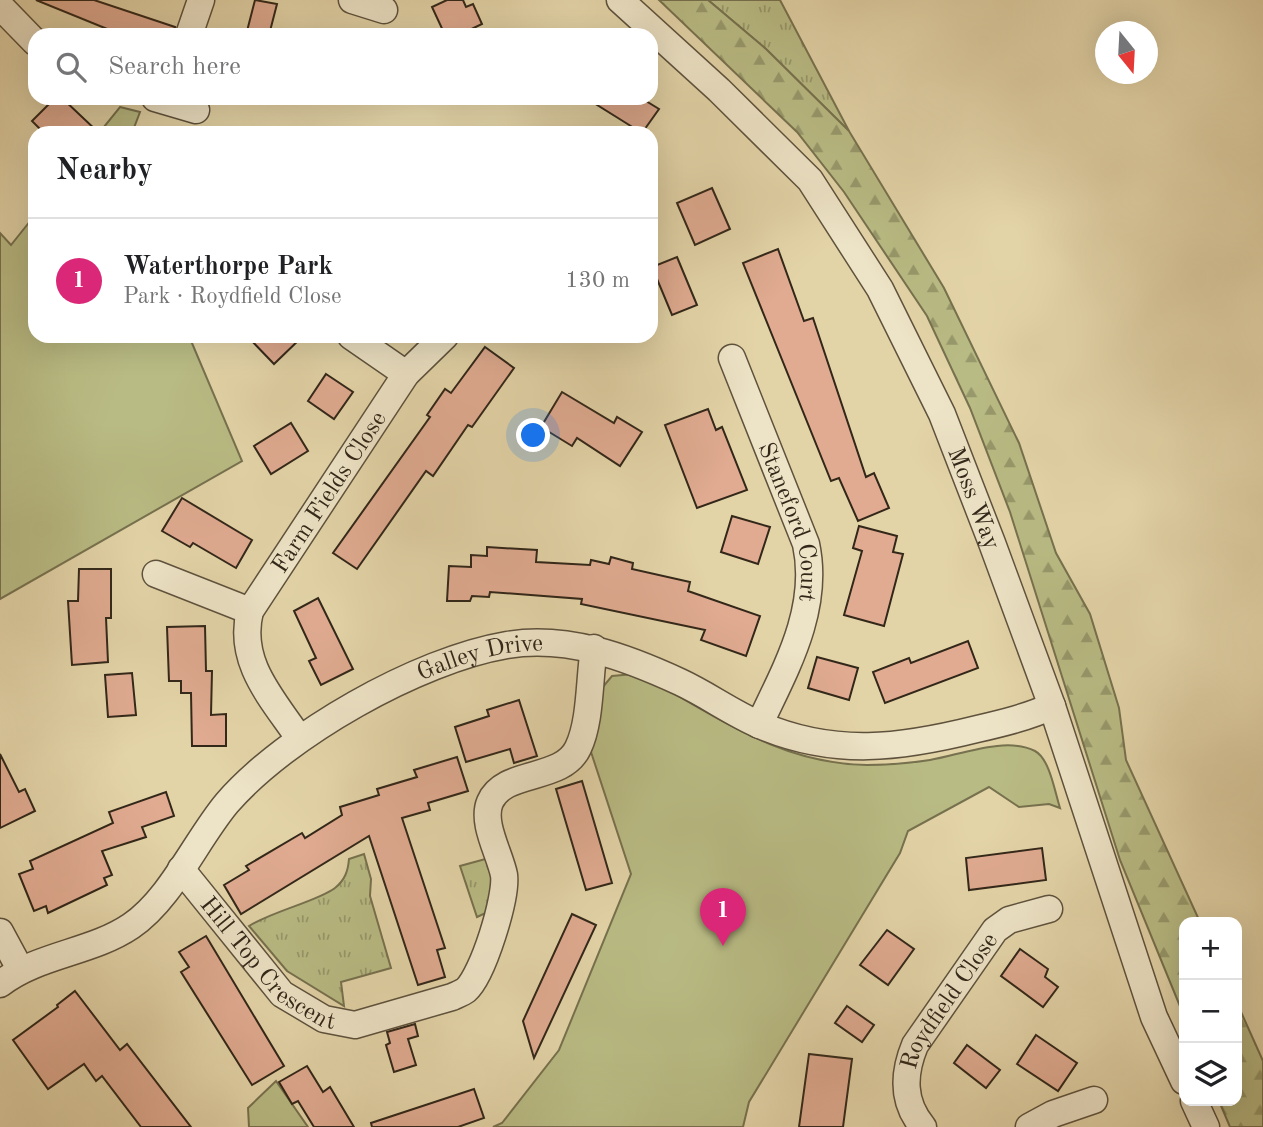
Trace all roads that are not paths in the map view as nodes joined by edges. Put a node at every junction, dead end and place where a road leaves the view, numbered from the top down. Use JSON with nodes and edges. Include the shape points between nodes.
{"nodes":[{"id":1,"x":201,"y":0,"type":"edge"},
{"id":2,"x":352,"y":0,"type":"edge"},
{"id":3,"x":620,"y":0,"type":"edge"},
{"id":4,"x":0,"y":6,"type":"edge"},
{"id":5,"x":384,"y":10,"type":"dead end"},
{"id":6,"x":191,"y":28,"type":"edge"},
{"id":7,"x":651,"y":28,"type":"edge"},
{"id":8,"x":28,"y":35,"type":"edge"},
{"id":9,"x":658,"y":35,"type":"edge"},
{"id":10,"x":181,"y":105,"type":"edge"},
{"id":11,"x":196,"y":110,"type":"dead end"},
{"id":12,"x":361,"y":343,"type":"edge"},
{"id":13,"x":438,"y":343,"type":"edge"},
{"id":14,"x":732,"y":358,"type":"dead end"},
{"id":15,"x":405,"y":374,"type":"junction"},
{"id":16,"x":156,"y":574,"type":"dead end"},
{"id":17,"x":250,"y":611,"type":"junction"},
{"id":18,"x":594,"y":648,"type":"junction"},
{"id":19,"x":1052,"y":706,"type":"junction"},
{"id":20,"x":759,"y":725,"type":"junction"},
{"id":21,"x":299,"y":738,"type":"junction"},
{"id":22,"x":181,"y":869,"type":"junction"},
{"id":23,"x":1049,"y":909,"type":"dead end"},
{"id":24,"x":0,"y":932,"type":"edge"},
{"id":25,"x":10,"y":976,"type":"edge"},
{"id":26,"x":1179,"y":1070,"type":"edge"},
{"id":27,"x":1094,"y":1100,"type":"dead end"},
{"id":28,"x":1196,"y":1106,"type":"edge"},
{"id":29,"x":923,"y":1127,"type":"edge"},
{"id":30,"x":1029,"y":1127,"type":"edge"},
{"id":31,"x":1206,"y":1127,"type":"edge"}],
"edges":[{"from":1,"to":6,"type":"street"},
{"from":2,"to":5,"type":"street"},
{"from":3,"to":7,"type":"street","name":"Moss Way"},
{"from":4,"to":8,"type":"street"},
{"from":9,"to":19,"type":"street","name":"Moss Way","via":[[810,180],[880,289],[942,414]]},
{"from":10,"to":11,"type":"street"},
{"from":12,"to":15,"type":"street"},
{"from":13,"to":15,"type":"street","name":"Farm Fields Close"},
{"from":14,"to":20,"type":"street","name":"Staneford Court","via":[[806,544],[810,565],[805,616]]},
{"from":15,"to":17,"type":"street","name":"Farm Fields Close"},
{"from":16,"to":17,"type":"street"},
{"from":17,"to":21,"type":"street","name":"Farm Fields Close","via":[[245,631],[248,653]]},
{"from":18,"to":20,"type":"street","name":"Galley Drive","via":[[680,682]]},
{"from":18,"to":21,"type":"street","name":"Galley Drive","via":[[550,643],[495,649],[417,675]]},
{"from":18,"to":22,"type":"street","name":"Hill Top Crescent","via":[[586,726],[577,750],[563,765],[503,788],[490,802],[488,815],[505,890],[487,947],[466,990],[355,1025],[324,1019],[282,994]]},
{"from":19,"to":20,"type":"street","name":"Galley Drive","via":[[1034,715],[928,741],[864,748],[812,743]]},
{"from":19,"to":26,"type":"street","name":"Moss Way","via":[[1154,1017]]},
{"from":21,"to":22,"type":"street","name":"Galley Drive","via":[[228,802]]},
{"from":22,"to":25,"type":"street","name":"Galley Drive","via":[[132,926]]},
{"from":23,"to":29,"type":"street","name":"Roydfield Close","via":[[1009,920],[995,930],[915,1045],[907,1062],[907,1100]]},
{"from":24,"to":25,"type":"street"},
{"from":27,"to":30,"type":"street"},
{"from":28,"to":31,"type":"street"}]}
